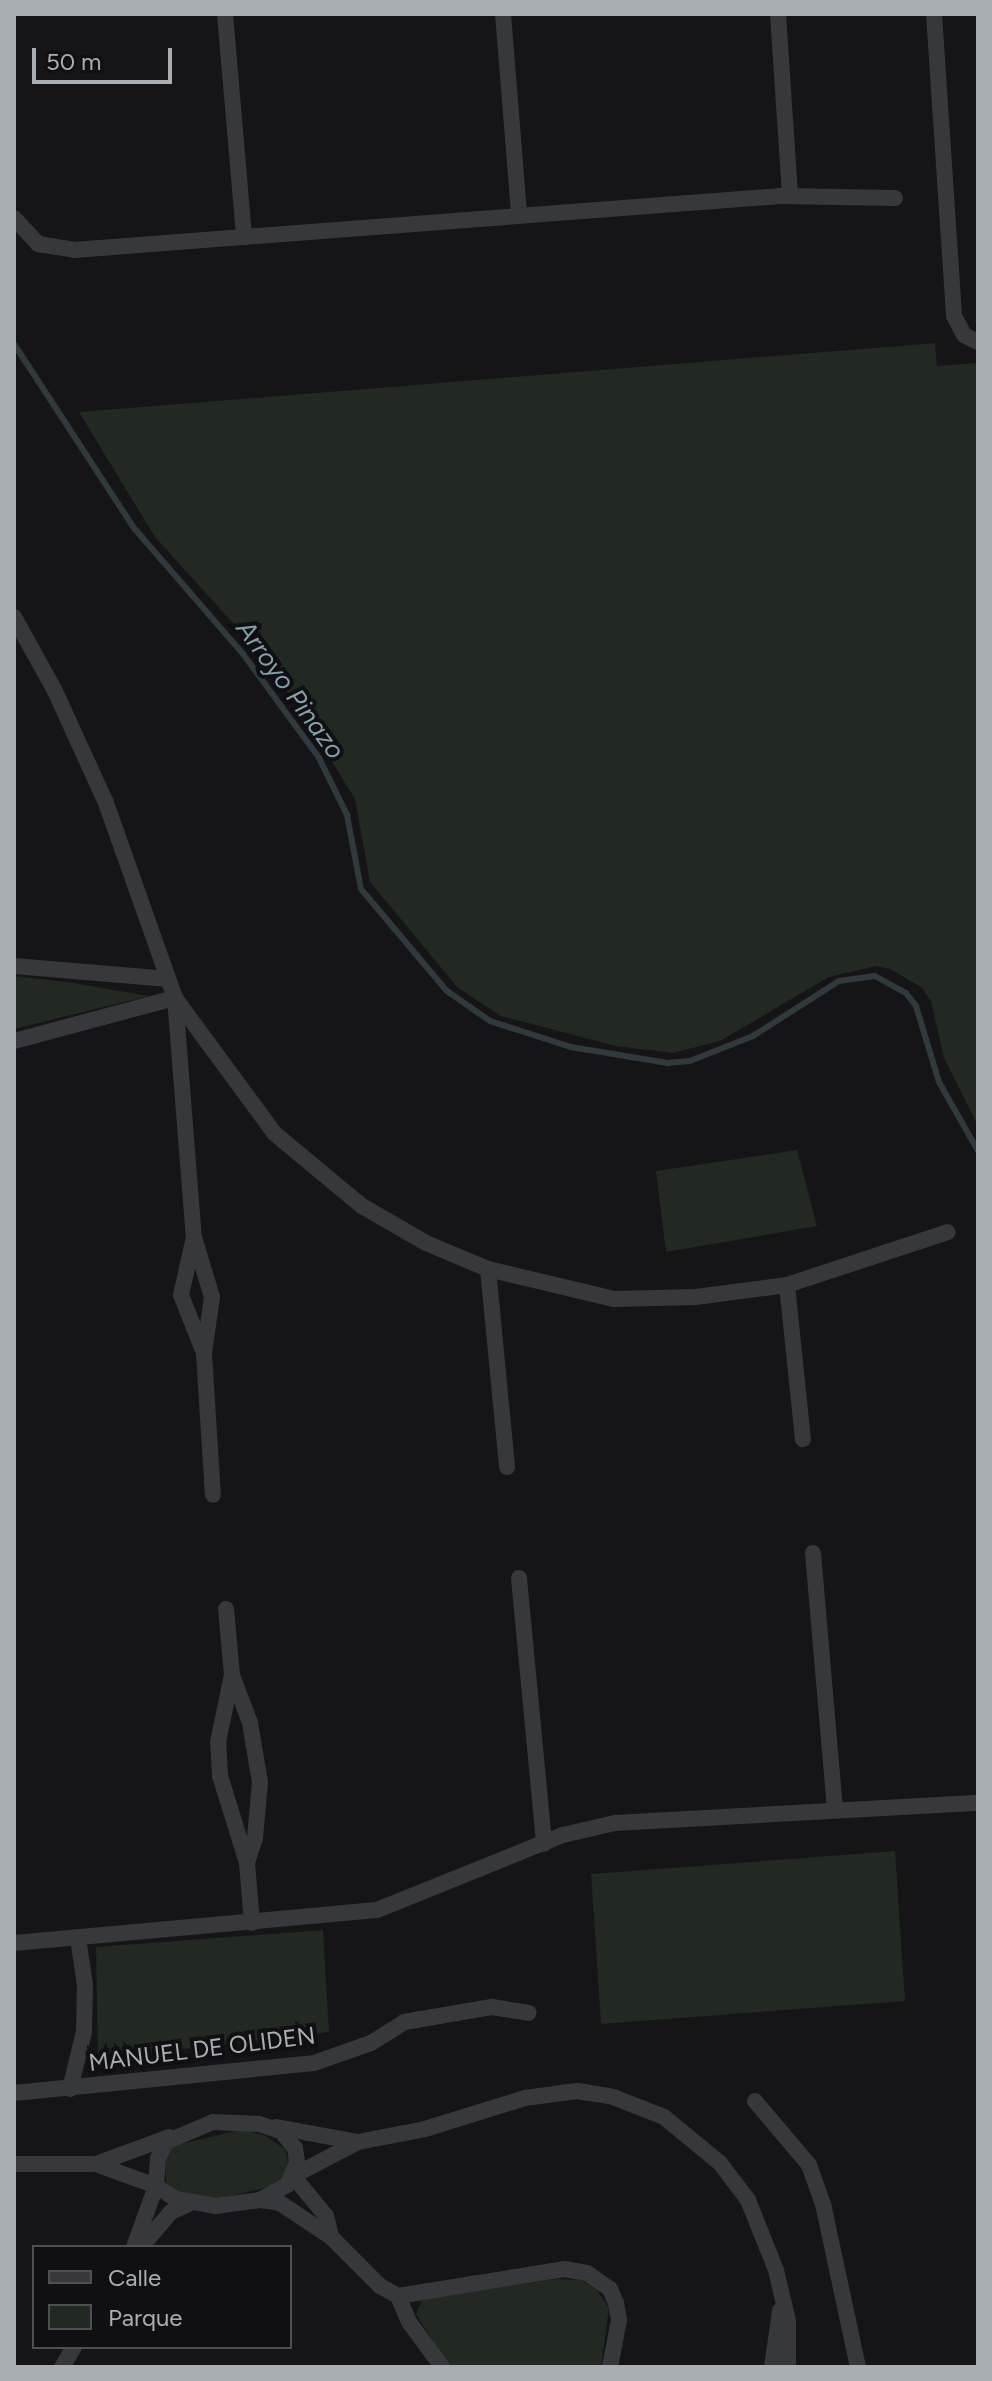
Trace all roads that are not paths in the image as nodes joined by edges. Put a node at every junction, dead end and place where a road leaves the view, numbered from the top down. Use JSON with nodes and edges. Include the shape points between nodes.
{"nodes":[{"id":1,"x":225,"y":14,"type":"edge"},
{"id":2,"x":503,"y":14,"type":"edge"},
{"id":3,"x":778,"y":14,"type":"edge"},
{"id":4,"x":934,"y":14,"type":"edge"},
{"id":5,"x":790,"y":196,"type":"junction"},
{"id":6,"x":895,"y":198,"type":"dead end"},
{"id":7,"x":519,"y":215,"type":"junction"},
{"id":8,"x":14,"y":218,"type":"edge"},
{"id":9,"x":244,"y":237,"type":"junction"},
{"id":10,"x":978,"y":342,"type":"edge"},
{"id":11,"x":14,"y":617,"type":"edge"},
{"id":12,"x":14,"y":966,"type":"edge"},
{"id":13,"x":168,"y":979,"type":"junction"},
{"id":14,"x":175,"y":998,"type":"junction"},
{"id":15,"x":14,"y":1041,"type":"edge"},
{"id":16,"x":948,"y":1232,"type":"dead end"},
{"id":17,"x":194,"y":1237,"type":"junction"},
{"id":18,"x":488,"y":1269,"type":"junction"},
{"id":19,"x":787,"y":1285,"type":"junction"},
{"id":20,"x":204,"y":1353,"type":"junction"},
{"id":21,"x":803,"y":1439,"type":"dead end"},
{"id":22,"x":507,"y":1467,"type":"dead end"},
{"id":23,"x":213,"y":1495,"type":"dead end"},
{"id":24,"x":813,"y":1553,"type":"dead end"},
{"id":25,"x":519,"y":1578,"type":"dead end"},
{"id":26,"x":226,"y":1609,"type":"dead end"},
{"id":27,"x":232,"y":1675,"type":"junction"},
{"id":28,"x":978,"y":1803,"type":"edge"},
{"id":29,"x":835,"y":1808,"type":"junction"},
{"id":30,"x":544,"y":1844,"type":"junction"},
{"id":31,"x":247,"y":1863,"type":"junction"},
{"id":32,"x":252,"y":1923,"type":"junction"},
{"id":33,"x":78,"y":1938,"type":"junction"},
{"id":34,"x":14,"y":1943,"type":"edge"},
{"id":35,"x":529,"y":2013,"type":"dead end"},
{"id":36,"x":70,"y":2089,"type":"junction"},
{"id":37,"x":14,"y":2093,"type":"edge"},
{"id":38,"x":755,"y":2101,"type":"dead end"},
{"id":39,"x":273,"y":2127,"type":"junction"},
{"id":40,"x":175,"y":2135,"type":"junction"},
{"id":41,"x":358,"y":2142,"type":"junction"},
{"id":42,"x":14,"y":2164,"type":"edge"},
{"id":43,"x":96,"y":2164,"type":"junction"},
{"id":44,"x":293,"y":2176,"type":"junction"},
{"id":45,"x":156,"y":2186,"type":"junction"},
{"id":46,"x":260,"y":2200,"type":"junction"},
{"id":47,"x":190,"y":2203,"type":"junction"},
{"id":48,"x":331,"y":2237,"type":"junction"},
{"id":49,"x":135,"y":2245,"type":"edge"},
{"id":50,"x":143,"y":2245,"type":"edge"},
{"id":51,"x":398,"y":2296,"type":"junction"},
{"id":52,"x":781,"y":2297,"type":"junction"},
{"id":53,"x":73,"y":2349,"type":"edge"},
{"id":54,"x":62,"y":2367,"type":"edge"},
{"id":55,"x":442,"y":2367,"type":"edge"},
{"id":56,"x":610,"y":2367,"type":"edge"},
{"id":57,"x":772,"y":2367,"type":"edge"},
{"id":58,"x":788,"y":2367,"type":"edge"},
{"id":59,"x":858,"y":2367,"type":"edge"}],
"edges":[{"from":1,"to":9,"type":"street"},
{"from":2,"to":7,"type":"street"},
{"from":3,"to":5,"type":"street"},
{"from":4,"to":10,"type":"street","via":[[954,316],[957,328]]},
{"from":5,"to":6,"type":"street"},
{"from":5,"to":7,"type":"street"},
{"from":7,"to":9,"type":"street"},
{"from":8,"to":9,"type":"street","via":[[28,238],[51,248]]},
{"from":11,"to":13,"type":"street","via":[[106,803]]},
{"from":12,"to":13,"type":"street"},
{"from":13,"to":14,"type":"street"},
{"from":14,"to":15,"type":"street"},
{"from":14,"to":17,"type":"street"},
{"from":14,"to":18,"type":"street","via":[[247,1100],[299,1158],[398,1228]]},
{"from":16,"to":19,"type":"street"},
{"from":17,"to":20,"type":"street","via":[[212,1297]]},
{"from":17,"to":20,"type":"street","via":[[181,1295]]},
{"from":18,"to":19,"type":"street","via":[[614,1299],[696,1297]]},
{"from":18,"to":22,"type":"street"},
{"from":19,"to":21,"type":"street"},
{"from":20,"to":23,"type":"street"},
{"from":24,"to":29,"type":"street"},
{"from":25,"to":30,"type":"street"},
{"from":26,"to":27,"type":"street"},
{"from":27,"to":31,"type":"street","via":[[250,1723],[260,1782]]},
{"from":27,"to":31,"type":"street","via":[[218,1742],[220,1776]]},
{"from":28,"to":29,"type":"street"},
{"from":29,"to":30,"type":"street","via":[[615,1823]]},
{"from":30,"to":32,"type":"street","via":[[377,1910]]},
{"from":31,"to":32,"type":"street"},
{"from":32,"to":33,"type":"street"},
{"from":33,"to":34,"type":"street"},
{"from":33,"to":36,"type":"street","via":[[84,2032]]},
{"from":35,"to":36,"type":"street","name":"MANUEL DE OLIDEN","via":[[492,2007],[404,2022],[371,2043],[314,2063]]},
{"from":36,"to":37,"type":"street","name":"MANUEL DE OLIDEN"},
{"from":38,"to":59,"type":"street","via":[[809,2165],[823,2204]]},
{"from":39,"to":40,"type":"street","via":[[213,2122]]},
{"from":39,"to":41,"type":"street"},
{"from":39,"to":44,"type":"street","via":[[295,2148]]},
{"from":40,"to":43,"type":"street"},
{"from":40,"to":45,"type":"street","via":[[160,2150]]},
{"from":41,"to":44,"type":"street"},
{"from":41,"to":52,"type":"street","via":[[553,2093],[594,2093],[638,2105],[683,2129],[734,2180],[758,2222]]},
{"from":42,"to":43,"type":"street"},
{"from":43,"to":45,"type":"street"},
{"from":44,"to":46,"type":"street"},
{"from":44,"to":48,"type":"street","via":[[326,2216]]},
{"from":45,"to":47,"type":"street"},
{"from":45,"to":49,"type":"street"},
{"from":46,"to":47,"type":"street","via":[[216,2206]]},
{"from":46,"to":48,"type":"street","via":[[280,2203]]},
{"from":47,"to":50,"type":"street","via":[[171,2212]]},
{"from":48,"to":51,"type":"street","via":[[380,2286]]},
{"from":51,"to":55,"type":"street","via":[[409,2322]]},
{"from":51,"to":56,"type":"street","via":[[564,2269],[587,2273],[610,2289],[616,2303],[619,2320]]},
{"from":52,"to":57,"type":"street"},
{"from":52,"to":58,"type":"street","via":[[788,2321]]},
{"from":53,"to":54,"type":"street"}]}
